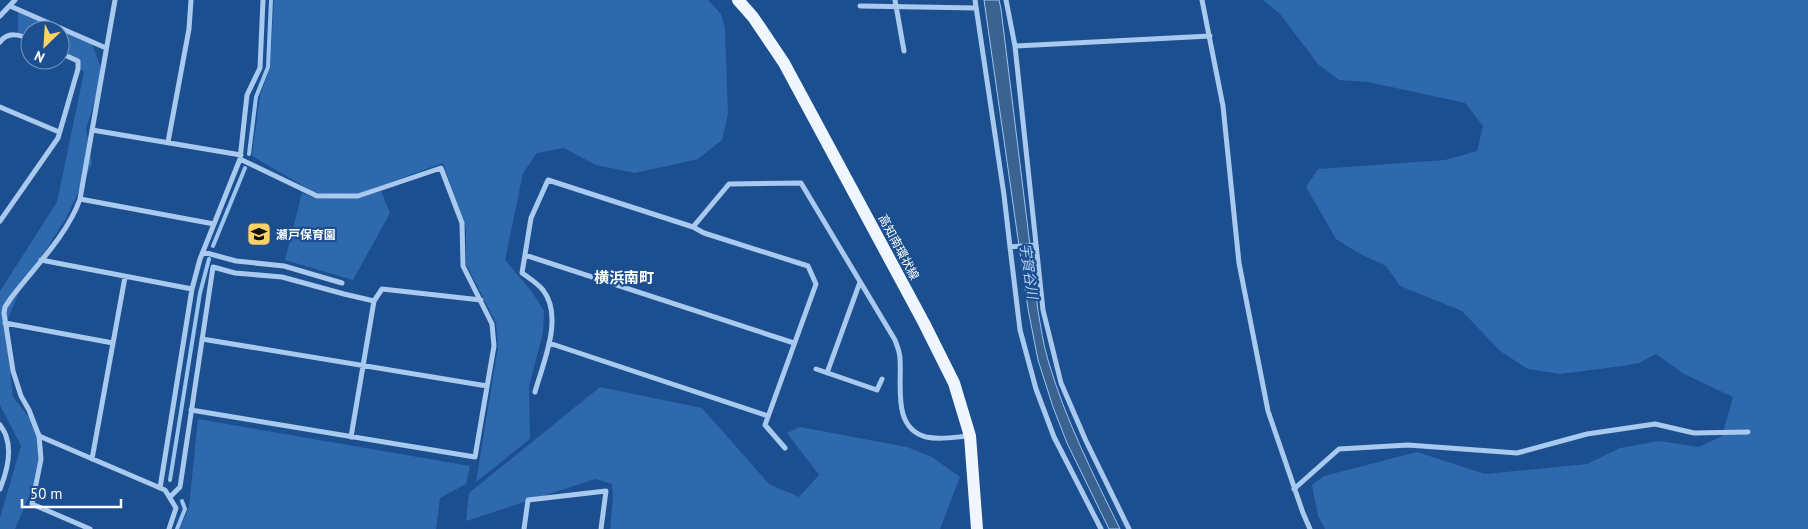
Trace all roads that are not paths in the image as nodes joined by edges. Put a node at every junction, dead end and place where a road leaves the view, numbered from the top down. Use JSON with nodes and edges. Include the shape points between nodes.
{"nodes":[{"id":1,"x":15,"y":0,"type":"edge"},
{"id":2,"x":115,"y":0,"type":"edge"},
{"id":3,"x":191,"y":0,"type":"edge"},
{"id":4,"x":264,"y":0,"type":"edge"},
{"id":5,"x":738,"y":0,"type":"edge"},
{"id":6,"x":895,"y":0,"type":"edge"},
{"id":7,"x":975,"y":0,"type":"edge"},
{"id":8,"x":1006,"y":0,"type":"edge"},
{"id":9,"x":1202,"y":0,"type":"edge"},
{"id":10,"x":10,"y":6,"type":"junction"},
{"id":11,"x":860,"y":6,"type":"dead end"},
{"id":12,"x":896,"y":7,"type":"junction"},
{"id":13,"x":976,"y":8,"type":"junction"},
{"id":14,"x":0,"y":16,"type":"edge"},
{"id":15,"x":20,"y":35,"type":"edge"},
{"id":16,"x":1210,"y":36,"type":"junction"},
{"id":17,"x":0,"y":42,"type":"edge"},
{"id":18,"x":1015,"y":46,"type":"junction"},
{"id":19,"x":106,"y":48,"type":"junction"},
{"id":20,"x":904,"y":51,"type":"dead end"},
{"id":21,"x":70,"y":57,"type":"edge"},
{"id":22,"x":0,"y":107,"type":"edge"},
{"id":23,"x":92,"y":130,"type":"junction"},
{"id":24,"x":59,"y":132,"type":"junction"},
{"id":25,"x":168,"y":142,"type":"junction"},
{"id":26,"x":240,"y":157,"type":"junction"},
{"id":27,"x":80,"y":199,"type":"junction"},
{"id":28,"x":0,"y":222,"type":"edge"},
{"id":29,"x":214,"y":224,"type":"junction"},
{"id":30,"x":693,"y":227,"type":"junction"},
{"id":31,"x":1034,"y":245,"type":"junction"},
{"id":32,"x":1012,"y":247,"type":"junction"},
{"id":33,"x":203,"y":252,"type":"junction"},
{"id":34,"x":525,"y":256,"type":"junction"},
{"id":35,"x":41,"y":260,"type":"junction"},
{"id":36,"x":125,"y":276,"type":"junction"},
{"id":37,"x":860,"y":282,"type":"junction"},
{"id":38,"x":342,"y":283,"type":"dead end"},
{"id":39,"x":192,"y":289,"type":"junction"},
{"id":40,"x":481,"y":300,"type":"junction"},
{"id":41,"x":374,"y":301,"type":"junction"},
{"id":42,"x":5,"y":323,"type":"junction"},
{"id":43,"x":202,"y":339,"type":"junction"},
{"id":44,"x":113,"y":343,"type":"junction"},
{"id":45,"x":549,"y":343,"type":"junction"},
{"id":46,"x":794,"y":343,"type":"junction"},
{"id":47,"x":363,"y":366,"type":"junction"},
{"id":48,"x":816,"y":369,"type":"dead end"},
{"id":49,"x":827,"y":372,"type":"junction"},
{"id":50,"x":882,"y":379,"type":"dead end"},
{"id":51,"x":487,"y":386,"type":"junction"},
{"id":52,"x":535,"y":392,"type":"dead end"},
{"id":53,"x":191,"y":410,"type":"junction"},
{"id":54,"x":768,"y":416,"type":"junction"},
{"id":55,"x":0,"y":425,"type":"edge"},
{"id":56,"x":1748,"y":432,"type":"dead end"},
{"id":57,"x":38,"y":436,"type":"junction"},
{"id":58,"x":970,"y":436,"type":"junction"},
{"id":59,"x":351,"y":437,"type":"junction"},
{"id":60,"x":785,"y":448,"type":"dead end"},
{"id":61,"x":92,"y":459,"type":"junction"},
{"id":62,"x":160,"y":488,"type":"junction"},
{"id":63,"x":0,"y":489,"type":"edge"},
{"id":64,"x":1294,"y":489,"type":"junction"},
{"id":65,"x":170,"y":497,"type":"junction"},
{"id":66,"x":90,"y":529,"type":"edge"},
{"id":67,"x":169,"y":529,"type":"edge"},
{"id":68,"x":524,"y":529,"type":"edge"},
{"id":69,"x":601,"y":529,"type":"edge"},
{"id":70,"x":977,"y":529,"type":"edge"},
{"id":71,"x":1101,"y":529,"type":"edge"},
{"id":72,"x":1129,"y":529,"type":"edge"},
{"id":73,"x":1310,"y":529,"type":"edge"}],
"edges":[{"from":1,"to":10,"type":"street"},
{"from":2,"to":19,"type":"street"},
{"from":3,"to":25,"type":"street","via":[[189,29]]},
{"from":4,"to":26,"type":"street","via":[[260,68],[247,95]]},
{"from":5,"to":58,"type":"main road","name":"高知南環状線","via":[[784,63],[924,323],[954,383]]},
{"from":6,"to":12,"type":"street"},
{"from":7,"to":13,"type":"street"},
{"from":8,"to":18,"type":"street"},
{"from":9,"to":16,"type":"street"},
{"from":10,"to":14,"type":"street"},
{"from":10,"to":19,"type":"street"},
{"from":11,"to":12,"type":"street"},
{"from":12,"to":13,"type":"street"},
{"from":12,"to":20,"type":"street"},
{"from":13,"to":32,"type":"street"},
{"from":15,"to":17,"type":"street","via":[[3,38]]},
{"from":16,"to":18,"type":"street"},
{"from":16,"to":64,"type":"street","via":[[1223,106],[1239,263],[1268,411]]},
{"from":18,"to":31,"type":"street"},
{"from":19,"to":23,"type":"street"},
{"from":21,"to":24,"type":"street","via":[[78,61],[78,69]]},
{"from":22,"to":24,"type":"street"},
{"from":23,"to":25,"type":"street"},
{"from":23,"to":27,"type":"street"},
{"from":24,"to":28,"type":"street"},
{"from":25,"to":26,"type":"street"},
{"from":26,"to":29,"type":"street"},
{"from":26,"to":40,"type":"street","via":[[317,196],[358,196],[441,168],[462,223],[463,266]]},
{"from":27,"to":29,"type":"street"},
{"from":27,"to":35,"type":"street","via":[[70,223]]},
{"from":29,"to":33,"type":"street"},
{"from":30,"to":34,"type":"street","via":[[548,180],[531,218]]},
{"from":30,"to":37,"type":"street","via":[[729,184],[801,183]]},
{"from":30,"to":46,"type":"street","via":[[808,266],[816,284]]},
{"from":31,"to":32,"type":"street"},
{"from":31,"to":72,"type":"street","via":[[1043,310],[1061,384]]},
{"from":32,"to":71,"type":"street","via":[[1020,330],[1036,390],[1054,436]]},
{"from":33,"to":38,"type":"street","via":[[236,261],[284,266]]},
{"from":33,"to":39,"type":"street"},
{"from":34,"to":45,"type":"street","via":[[522,273],[535,282],[550,301],[553,321]]},
{"from":34,"to":46,"type":"street"},
{"from":35,"to":36,"type":"street"},
{"from":35,"to":42,"type":"street","via":[[5,306]]},
{"from":36,"to":39,"type":"street"},
{"from":36,"to":44,"type":"street"},
{"from":37,"to":49,"type":"street"},
{"from":37,"to":58,"type":"street","via":[[895,340],[900,356],[900,408],[906,422],[926,437]]},
{"from":39,"to":62,"type":"street"},
{"from":40,"to":41,"type":"street","via":[[382,289]]},
{"from":40,"to":51,"type":"street","via":[[492,324],[494,346]]},
{"from":41,"to":43,"type":"street","via":[[282,277],[213,268]]},
{"from":41,"to":47,"type":"street"},
{"from":42,"to":44,"type":"street"},
{"from":42,"to":57,"type":"street","via":[[13,371]]},
{"from":43,"to":47,"type":"street"},
{"from":43,"to":53,"type":"street"},
{"from":44,"to":61,"type":"street"},
{"from":45,"to":52,"type":"street"},
{"from":45,"to":54,"type":"street"},
{"from":46,"to":54,"type":"street"},
{"from":47,"to":51,"type":"street"},
{"from":47,"to":59,"type":"street"},
{"from":48,"to":49,"type":"street"},
{"from":49,"to":50,"type":"street","via":[[878,390]]},
{"from":51,"to":59,"type":"street","via":[[475,457]]},
{"from":53,"to":59,"type":"street"},
{"from":53,"to":65,"type":"street","via":[[180,488]]},
{"from":54,"to":60,"type":"street","via":[[765,425]]},
{"from":55,"to":63,"type":"street","via":[[8,449]]},
{"from":56,"to":64,"type":"street","via":[[1694,433],[1655,424],[1587,434],[1517,453],[1408,445],[1338,449]]},
{"from":57,"to":61,"type":"street"},
{"from":57,"to":66,"type":"street","via":[[41,459],[32,504]]},
{"from":58,"to":70,"type":"main road","name":"高知南環状線"},
{"from":61,"to":62,"type":"street"},
{"from":62,"to":65,"type":"street"},
{"from":64,"to":73,"type":"street"},
{"from":65,"to":67,"type":"street","via":[[176,511]]},
{"from":68,"to":69,"type":"street","via":[[528,500],[606,491]]}]}
